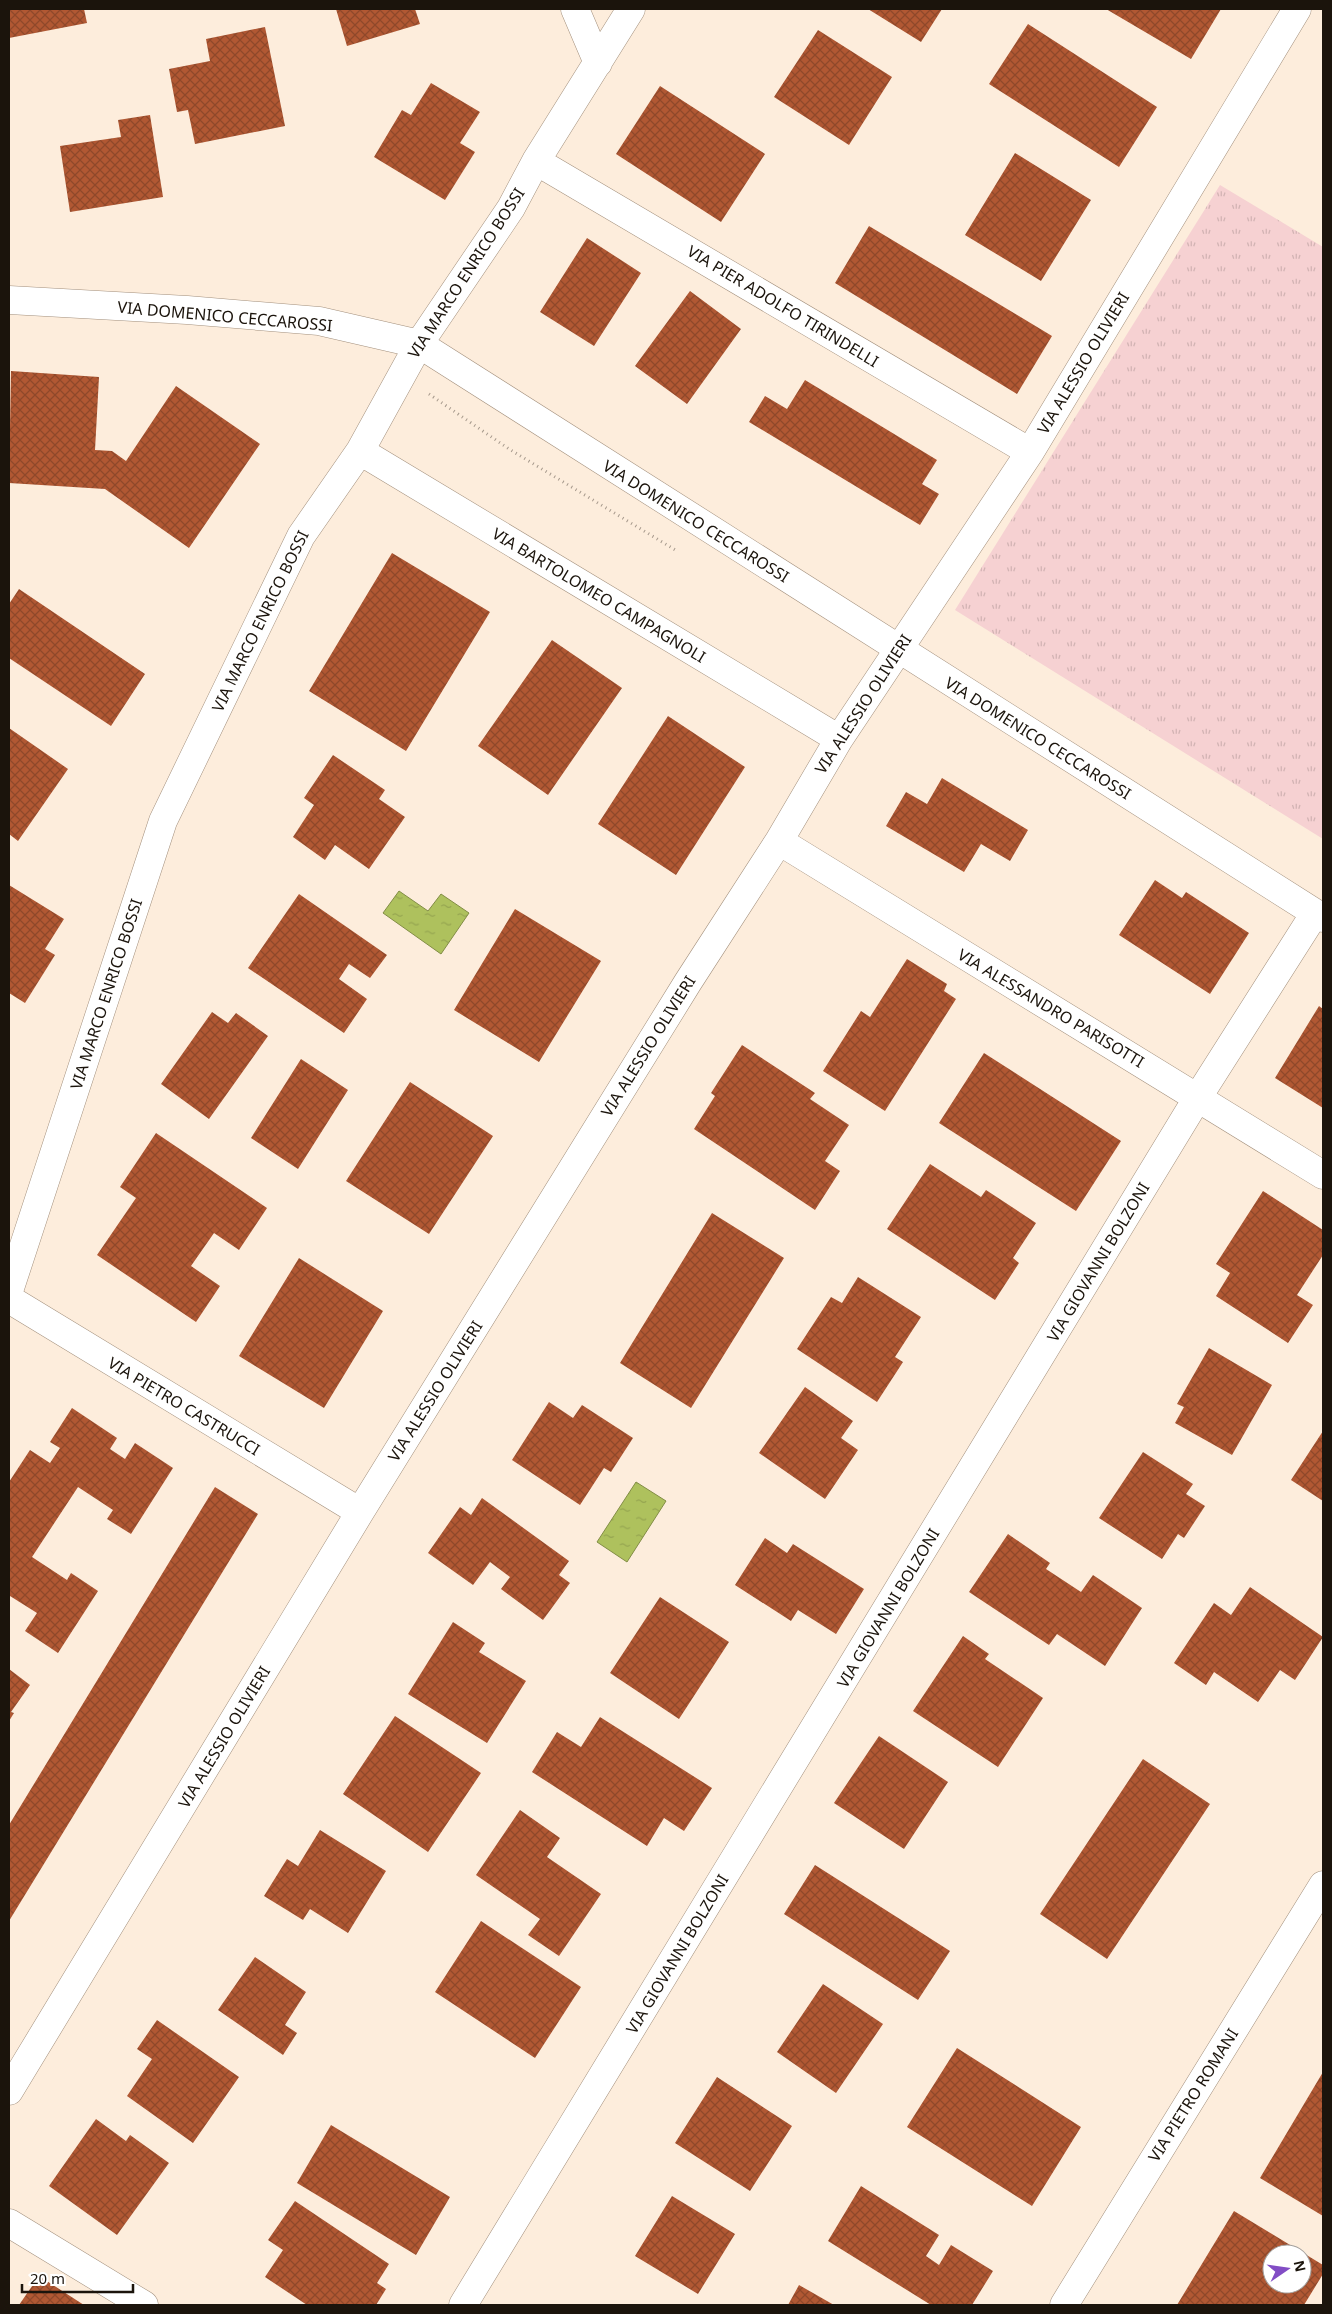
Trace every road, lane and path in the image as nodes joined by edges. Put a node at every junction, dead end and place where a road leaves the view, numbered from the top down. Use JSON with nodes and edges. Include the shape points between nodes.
{"nodes":[{"id":1,"x":575,"y":9,"type":"edge"},
{"id":2,"x":631,"y":9,"type":"edge"},
{"id":3,"x":1297,"y":9,"type":"edge"},
{"id":4,"x":598,"y":62,"type":"junction"},
{"id":5,"x":536,"y":161,"type":"junction"},
{"id":6,"x":9,"y":300,"type":"edge"},
{"id":7,"x":419,"y":344,"type":"junction"},
{"id":8,"x":402,"y":376,"type":"junction"},
{"id":9,"x":360,"y":451,"type":"junction"},
{"id":10,"x":1030,"y":452,"type":"junction"},
{"id":11,"x":678,"y":551,"type":"dead end"},
{"id":12,"x":898,"y":650,"type":"junction"},
{"id":13,"x":838,"y":739,"type":"junction"},
{"id":14,"x":779,"y":841,"type":"junction"},
{"id":15,"x":1319,"y":915,"type":"edge"},
{"id":16,"x":1198,"y":1097,"type":"junction"},
{"id":17,"x":1323,"y":1175,"type":"edge"},
{"id":18,"x":9,"y":1291,"type":"edge"},
{"id":19,"x":9,"y":1299,"type":"edge"},
{"id":20,"x":360,"y":1512,"type":"junction"},
{"id":21,"x":1323,"y":1885,"type":"edge"},
{"id":22,"x":9,"y":2091,"type":"edge"},
{"id":23,"x":9,"y":2223,"type":"edge"},
{"id":24,"x":144,"y":2305,"type":"edge"},
{"id":25,"x":463,"y":2305,"type":"edge"},
{"id":26,"x":1064,"y":2305,"type":"edge"}],
"edges":[{"from":1,"to":4,"type":"street"},
{"from":2,"to":4,"type":"street","name":"VIA MARCO ENRICO BOSSI"},
{"from":3,"to":10,"type":"street","name":"VIA ALESSIO OLIVIERI"},
{"from":4,"to":5,"type":"street","name":"VIA MARCO ENRICO BOSSI"},
{"from":5,"to":7,"type":"street","name":"VIA MARCO ENRICO BOSSI","via":[[511,208]]},
{"from":5,"to":10,"type":"street","name":"VIA PIER ADOLFO TIRINDELLI"},
{"from":6,"to":7,"type":"street","name":"VIA DOMENICO CECCAROSSI","via":[[319,321]]},
{"from":7,"to":8,"type":"street","name":"VIA MARCO ENRICO BOSSI"},
{"from":7,"to":12,"type":"street","name":"VIA DOMENICO CECCAROSSI"},
{"from":8,"to":9,"type":"street","name":"VIA MARCO ENRICO BOSSI"},
{"from":8,"to":11,"type":"path","via":[[509,449]]},
{"from":9,"to":13,"type":"street","name":"VIA BARTOLOMEO CAMPAGNOLI"},
{"from":9,"to":18,"type":"street","name":"VIA MARCO ENRICO BOSSI","via":[[301,536],[163,821]]},
{"from":10,"to":12,"type":"street","name":"VIA ALESSIO OLIVIERI"},
{"from":12,"to":13,"type":"street","name":"VIA ALESSIO OLIVIERI"},
{"from":12,"to":15,"type":"street","name":"VIA DOMENICO CECCAROSSI"},
{"from":13,"to":14,"type":"street","name":"VIA ALESSIO OLIVIERI"},
{"from":14,"to":16,"type":"street","name":"VIA ALESSANDRO PARISOTTI"},
{"from":14,"to":20,"type":"street","name":"VIA ALESSIO OLIVIERI","via":[[688,982]]},
{"from":15,"to":16,"type":"street","name":"VIA GIOVANNI BOLZONI"},
{"from":16,"to":17,"type":"street","name":"VIA ALESSANDRO PARISOTTI"},
{"from":16,"to":25,"type":"street","name":"VIA GIOVANNI BOLZONI"},
{"from":19,"to":20,"type":"street","name":"VIA PIETRO CASTRUCCI"},
{"from":20,"to":22,"type":"street","name":"VIA ALESSIO OLIVIERI"},
{"from":21,"to":26,"type":"street","name":"VIA PIETRO ROMANI"},
{"from":23,"to":24,"type":"street"}]}
